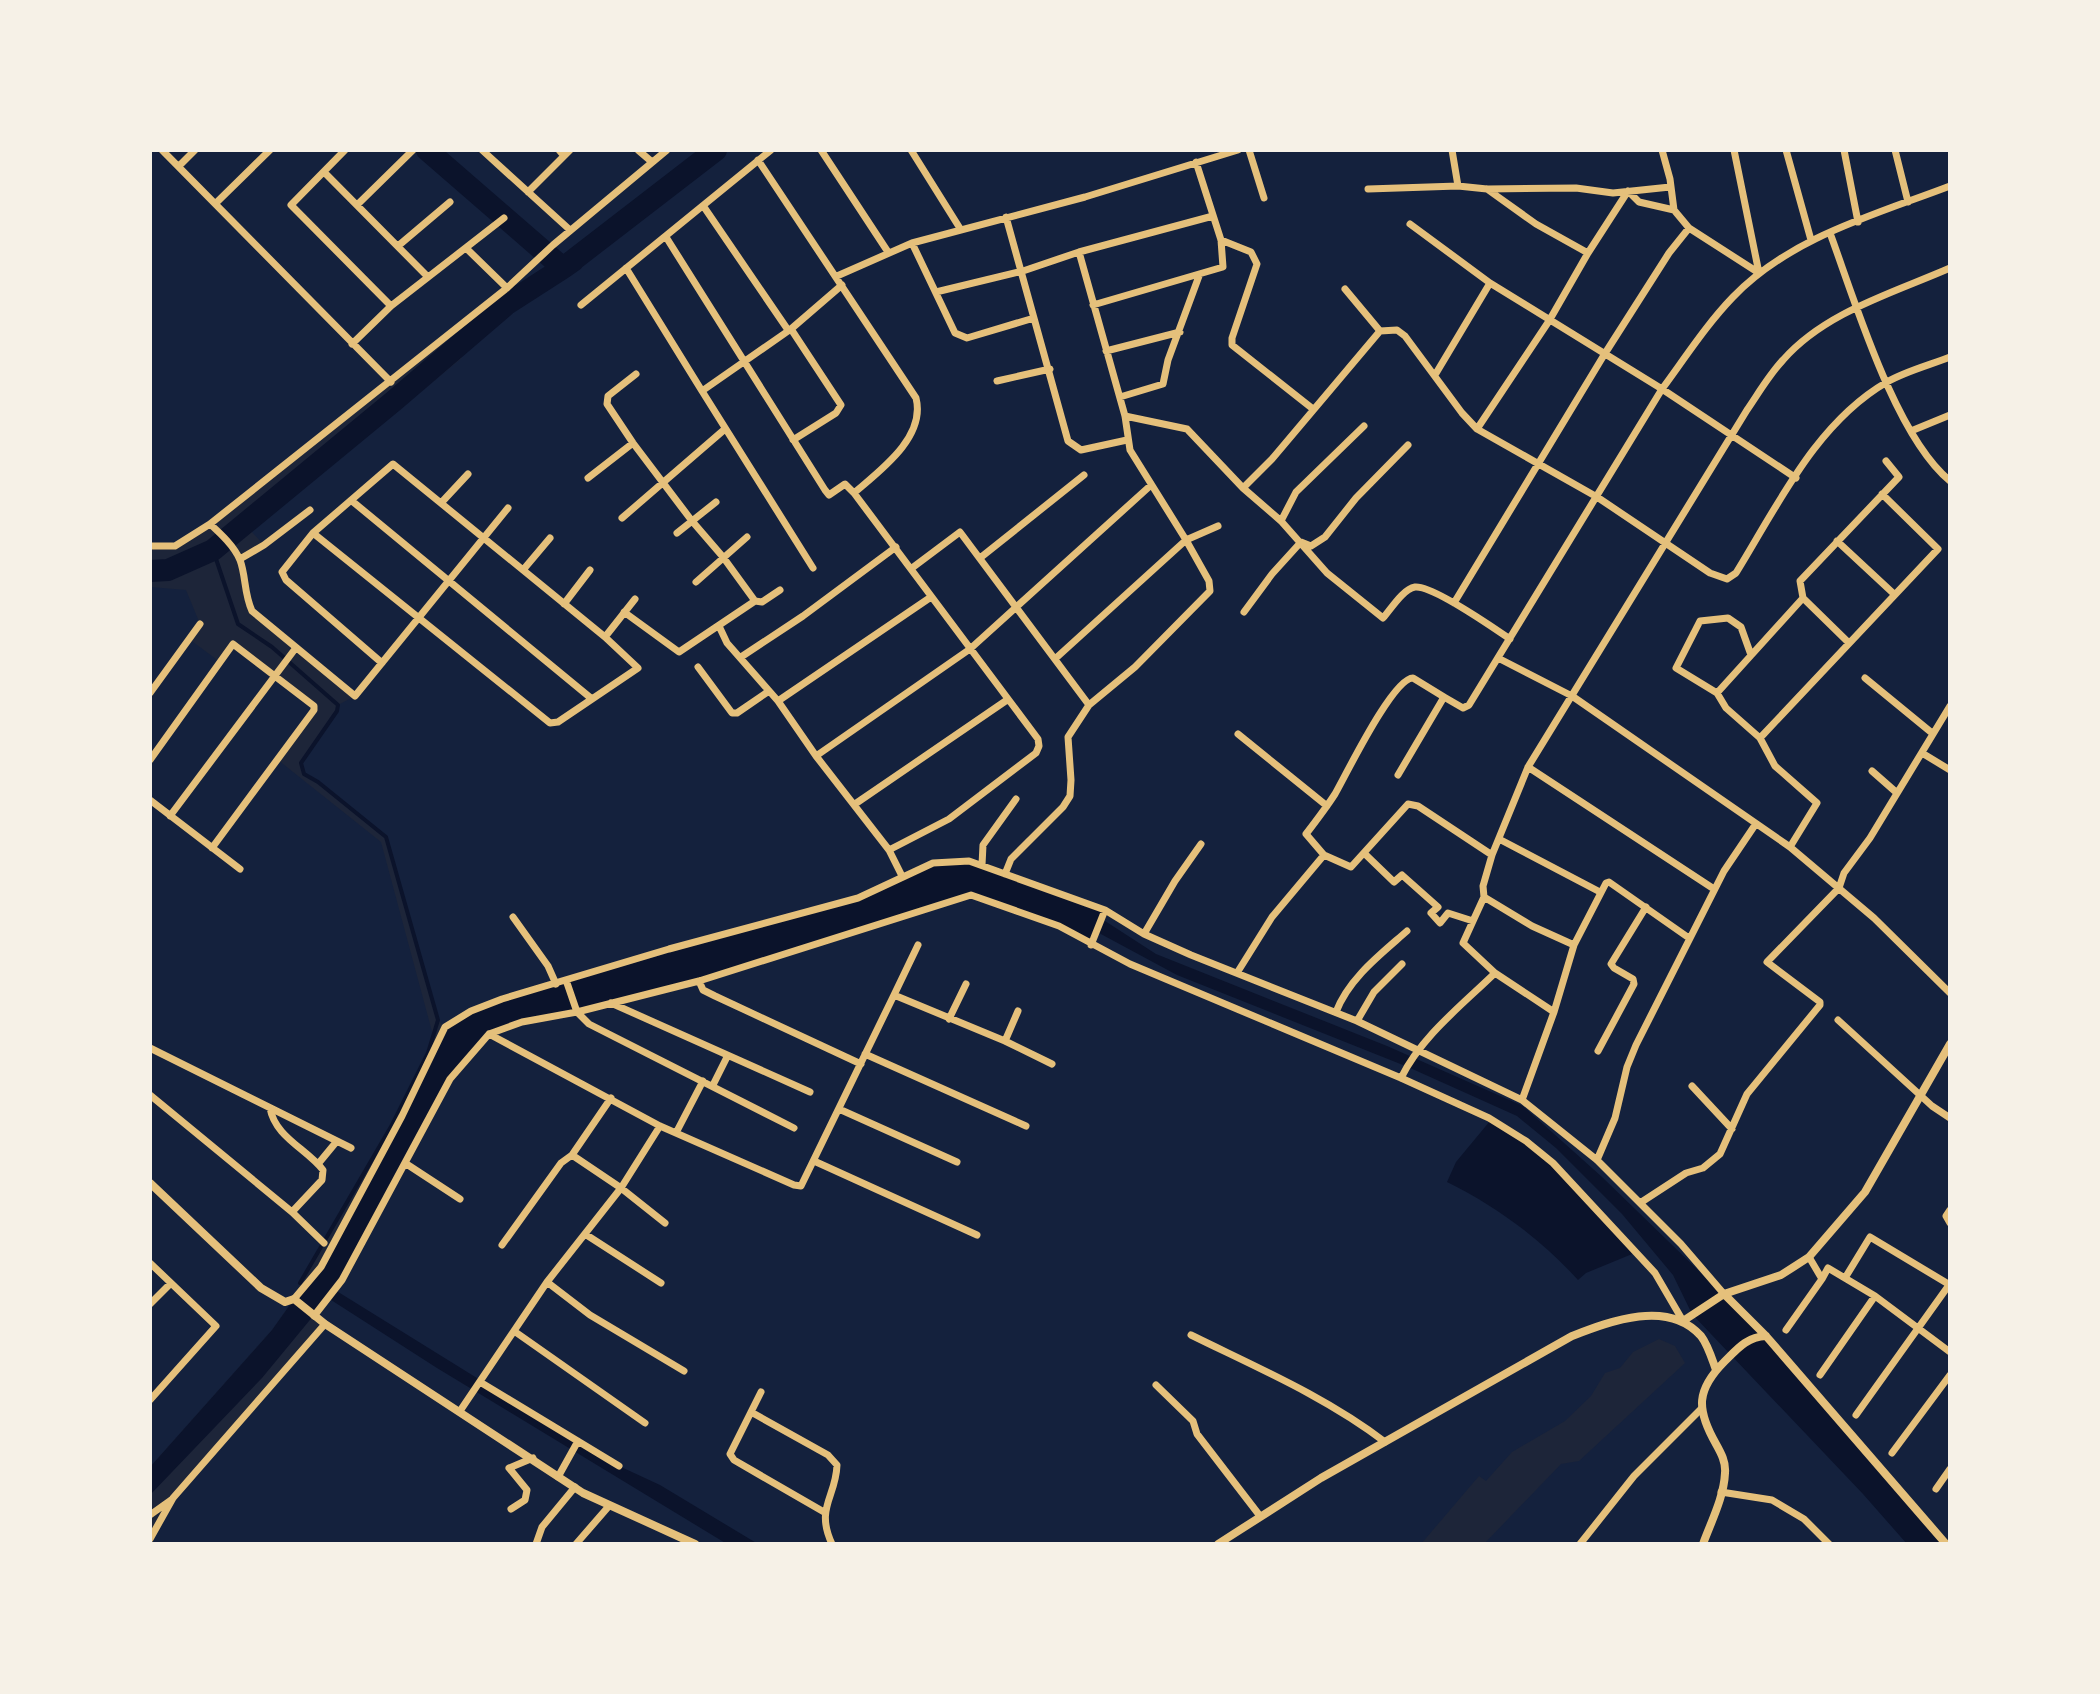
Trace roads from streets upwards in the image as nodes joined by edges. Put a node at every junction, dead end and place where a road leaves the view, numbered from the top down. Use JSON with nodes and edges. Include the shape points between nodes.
{"nodes":[{"id":1,"x":162,"y":150,"type":"edge"},
{"id":2,"x":195,"y":150,"type":"edge"},
{"id":3,"x":270,"y":150,"type":"edge"},
{"id":4,"x":345,"y":150,"type":"edge"},
{"id":5,"x":413,"y":150,"type":"edge"},
{"id":6,"x":482,"y":150,"type":"edge"},
{"id":7,"x":638,"y":150,"type":"edge"},
{"id":8,"x":667,"y":150,"type":"edge"},
{"id":9,"x":771,"y":150,"type":"edge"},
{"id":10,"x":821,"y":150,"type":"edge"},
{"id":11,"x":911,"y":150,"type":"edge"},
{"id":12,"x":1238,"y":150,"type":"edge"},
{"id":13,"x":1249,"y":150,"type":"edge"},
{"id":14,"x":1452,"y":150,"type":"edge"},
{"id":15,"x":1662,"y":150,"type":"edge"},
{"id":16,"x":1734,"y":150,"type":"edge"},
{"id":17,"x":1786,"y":150,"type":"edge"},
{"id":18,"x":1844,"y":150,"type":"edge"},
{"id":19,"x":1895,"y":150,"type":"edge"},
{"id":20,"x":565,"y":152,"type":"edge"},
{"id":21,"x":758,"y":160,"type":"junction"},
{"id":22,"x":652,"y":162,"type":"junction"},
{"id":23,"x":1196,"y":162,"type":"junction"},
{"id":24,"x":179,"y":166,"type":"junction"},
{"id":25,"x":324,"y":172,"type":"junction"},
{"id":26,"x":1458,"y":186,"type":"junction"},
{"id":27,"x":1950,"y":186,"type":"edge"},
{"id":28,"x":1670,"y":187,"type":"junction"},
{"id":29,"x":1368,"y":189,"type":"dead end"},
{"id":30,"x":1487,"y":189,"type":"junction"},
{"id":31,"x":1628,"y":191,"type":"junction"},
{"id":32,"x":528,"y":192,"type":"junction"},
{"id":33,"x":1264,"y":198,"type":"dead end"},
{"id":34,"x":450,"y":202,"type":"dead end"},
{"id":35,"x":1908,"y":202,"type":"junction"},
{"id":36,"x":216,"y":203,"type":"junction"},
{"id":37,"x":357,"y":205,"type":"junction"},
{"id":38,"x":704,"y":207,"type":"junction"},
{"id":39,"x":1674,"y":210,"type":"junction"},
{"id":40,"x":1213,"y":216,"type":"junction"},
{"id":41,"x":1006,"y":217,"type":"junction"},
{"id":42,"x":504,"y":218,"type":"dead end"},
{"id":43,"x":1858,"y":222,"type":"junction"},
{"id":44,"x":1410,"y":224,"type":"dead end"},
{"id":45,"x":1689,"y":228,"type":"junction"},
{"id":46,"x":570,"y":230,"type":"junction"},
{"id":47,"x":961,"y":230,"type":"junction"},
{"id":48,"x":1830,"y":233,"type":"junction"},
{"id":49,"x":666,"y":237,"type":"junction"},
{"id":50,"x":1221,"y":240,"type":"junction"},
{"id":51,"x":1811,"y":240,"type":"junction"},
{"id":52,"x":912,"y":243,"type":"junction"},
{"id":53,"x":398,"y":246,"type":"junction"},
{"id":54,"x":467,"y":249,"type":"junction"},
{"id":55,"x":888,"y":252,"type":"junction"},
{"id":56,"x":1079,"y":252,"type":"junction"},
{"id":57,"x":1588,"y":253,"type":"junction"},
{"id":58,"x":626,"y":268,"type":"junction"},
{"id":59,"x":1950,"y":268,"type":"edge"},
{"id":60,"x":1023,"y":271,"type":"junction"},
{"id":61,"x":1759,"y":273,"type":"junction"},
{"id":62,"x":837,"y":276,"type":"junction"},
{"id":63,"x":1199,"y":276,"type":"junction"},
{"id":64,"x":428,"y":277,"type":"junction"},
{"id":65,"x":1490,"y":283,"type":"junction"},
{"id":66,"x":842,"y":285,"type":"junction"},
{"id":67,"x":507,"y":288,"type":"junction"},
{"id":68,"x":1345,"y":289,"type":"dead end"},
{"id":69,"x":936,"y":292,"type":"junction"},
{"id":70,"x":581,"y":305,"type":"dead end"},
{"id":71,"x":1093,"y":305,"type":"junction"},
{"id":72,"x":391,"y":306,"type":"junction"},
{"id":73,"x":1858,"y":308,"type":"junction"},
{"id":74,"x":1034,"y":318,"type":"junction"},
{"id":75,"x":1549,"y":321,"type":"junction"},
{"id":76,"x":789,"y":329,"type":"junction"},
{"id":77,"x":1380,"y":331,"type":"junction"},
{"id":78,"x":1180,"y":332,"type":"junction"},
{"id":79,"x":352,"y":344,"type":"junction"},
{"id":80,"x":1106,"y":351,"type":"junction"},
{"id":81,"x":1604,"y":355,"type":"junction"},
{"id":82,"x":1950,"y":357,"type":"edge"},
{"id":83,"x":744,"y":361,"type":"junction"},
{"id":84,"x":1050,"y":369,"type":"junction"},
{"id":85,"x":636,"y":374,"type":"dead end"},
{"id":86,"x":1435,"y":375,"type":"junction"},
{"id":87,"x":997,"y":381,"type":"dead end"},
{"id":88,"x":391,"y":382,"type":"junction"},
{"id":89,"x":1887,"y":382,"type":"junction"},
{"id":90,"x":1662,"y":389,"type":"junction"},
{"id":91,"x":702,"y":391,"type":"junction"},
{"id":92,"x":1120,"y":397,"type":"junction"},
{"id":93,"x":1313,"y":409,"type":"junction"},
{"id":94,"x":1950,"y":415,"type":"edge"},
{"id":95,"x":1125,"y":416,"type":"junction"},
{"id":96,"x":1364,"y":426,"type":"dead end"},
{"id":97,"x":725,"y":429,"type":"junction"},
{"id":98,"x":1477,"y":429,"type":"junction"},
{"id":99,"x":1911,"y":431,"type":"junction"},
{"id":100,"x":1731,"y":436,"type":"junction"},
{"id":101,"x":793,"y":440,"type":"junction"},
{"id":102,"x":1127,"y":440,"type":"junction"},
{"id":103,"x":633,"y":443,"type":"junction"},
{"id":104,"x":1408,"y":445,"type":"dead end"},
{"id":105,"x":1886,"y":461,"type":"dead end"},
{"id":106,"x":1538,"y":465,"type":"junction"},
{"id":107,"x":468,"y":474,"type":"dead end"},
{"id":108,"x":1084,"y":475,"type":"dead end"},
{"id":109,"x":588,"y":478,"type":"dead end"},
{"id":110,"x":1796,"y":478,"type":"junction"},
{"id":111,"x":662,"y":481,"type":"junction"},
{"id":112,"x":1950,"y":481,"type":"edge"},
{"id":113,"x":1150,"y":486,"type":"junction"},
{"id":114,"x":1243,"y":488,"type":"junction"},
{"id":115,"x":854,"y":493,"type":"junction"},
{"id":116,"x":1882,"y":494,"type":"junction"},
{"id":117,"x":1597,"y":497,"type":"junction"},
{"id":118,"x":352,"y":501,"type":"junction"},
{"id":119,"x":716,"y":502,"type":"dead end"},
{"id":120,"x":441,"y":503,"type":"junction"},
{"id":121,"x":508,"y":508,"type":"dead end"},
{"id":122,"x":310,"y":510,"type":"dead end"},
{"id":123,"x":622,"y":518,"type":"dead end"},
{"id":124,"x":692,"y":521,"type":"junction"},
{"id":125,"x":1281,"y":521,"type":"junction"},
{"id":126,"x":210,"y":524,"type":"junction"},
{"id":127,"x":1218,"y":526,"type":"dead end"},
{"id":128,"x":313,"y":533,"type":"junction"},
{"id":129,"x":677,"y":533,"type":"dead end"},
{"id":130,"x":747,"y":537,"type":"dead end"},
{"id":131,"x":484,"y":538,"type":"junction"},
{"id":132,"x":550,"y":538,"type":"dead end"},
{"id":133,"x":1186,"y":540,"type":"junction"},
{"id":134,"x":1837,"y":541,"type":"junction"},
{"id":135,"x":1301,"y":542,"type":"junction"},
{"id":136,"x":1665,"y":543,"type":"junction"},
{"id":137,"x":150,"y":546,"type":"edge"},
{"id":138,"x":896,"y":547,"type":"junction"},
{"id":139,"x":723,"y":557,"type":"junction"},
{"id":140,"x":980,"y":558,"type":"junction"},
{"id":141,"x":240,"y":559,"type":"junction"},
{"id":142,"x":813,"y":568,"type":"dead end"},
{"id":143,"x":912,"y":568,"type":"junction"},
{"id":144,"x":523,"y":570,"type":"junction"},
{"id":145,"x":590,"y":570,"type":"dead end"},
{"id":146,"x":449,"y":581,"type":"junction"},
{"id":147,"x":696,"y":582,"type":"dead end"},
{"id":148,"x":780,"y":590,"type":"dead end"},
{"id":149,"x":1894,"y":594,"type":"junction"},
{"id":150,"x":931,"y":597,"type":"junction"},
{"id":151,"x":1803,"y":598,"type":"junction"},
{"id":152,"x":635,"y":599,"type":"dead end"},
{"id":153,"x":755,"y":601,"type":"junction"},
{"id":154,"x":1454,"y":603,"type":"junction"},
{"id":155,"x":564,"y":604,"type":"junction"},
{"id":156,"x":1016,"y":609,"type":"junction"},
{"id":157,"x":624,"y":612,"type":"junction"},
{"id":158,"x":1244,"y":612,"type":"dead end"},
{"id":159,"x":418,"y":619,"type":"junction"},
{"id":160,"x":200,"y":624,"type":"dead end"},
{"id":161,"x":719,"y":626,"type":"junction"},
{"id":162,"x":605,"y":637,"type":"junction"},
{"id":163,"x":1510,"y":639,"type":"junction"},
{"id":164,"x":1849,"y":643,"type":"junction"},
{"id":165,"x":295,"y":649,"type":"junction"},
{"id":166,"x":970,"y":649,"type":"junction"},
{"id":167,"x":1751,"y":655,"type":"junction"},
{"id":168,"x":741,"y":657,"type":"junction"},
{"id":169,"x":1056,"y":658,"type":"junction"},
{"id":170,"x":1498,"y":658,"type":"junction"},
{"id":171,"x":382,"y":663,"type":"junction"},
{"id":172,"x":698,"y":667,"type":"dead end"},
{"id":173,"x":276,"y":673,"type":"junction"},
{"id":174,"x":1865,"y":678,"type":"dead end"},
{"id":175,"x":151,"y":690,"type":"edge"},
{"id":176,"x":769,"y":691,"type":"junction"},
{"id":177,"x":1717,"y":693,"type":"junction"},
{"id":178,"x":1572,"y":696,"type":"junction"},
{"id":179,"x":1444,"y":697,"type":"junction"},
{"id":180,"x":592,"y":699,"type":"junction"},
{"id":181,"x":1007,"y":700,"type":"junction"},
{"id":182,"x":778,"y":701,"type":"junction"},
{"id":183,"x":1089,"y":705,"type":"junction"},
{"id":184,"x":1950,"y":706,"type":"edge"},
{"id":185,"x":1932,"y":733,"type":"junction"},
{"id":186,"x":1238,"y":734,"type":"dead end"},
{"id":187,"x":1760,"y":738,"type":"junction"},
{"id":188,"x":1922,"y":753,"type":"junction"},
{"id":189,"x":816,"y":756,"type":"junction"},
{"id":190,"x":150,"y":760,"type":"edge"},
{"id":191,"x":1528,"y":767,"type":"junction"},
{"id":192,"x":1950,"y":770,"type":"edge"},
{"id":193,"x":1872,"y":771,"type":"dead end"},
{"id":194,"x":1398,"y":775,"type":"dead end"},
{"id":195,"x":1897,"y":793,"type":"junction"},
{"id":196,"x":1016,"y":799,"type":"dead end"},
{"id":197,"x":150,"y":800,"type":"edge"},
{"id":198,"x":855,"y":804,"type":"junction"},
{"id":199,"x":1327,"y":806,"type":"junction"},
{"id":200,"x":170,"y":816,"type":"junction"},
{"id":201,"x":1755,"y":825,"type":"junction"},
{"id":202,"x":1499,"y":839,"type":"junction"},
{"id":203,"x":1201,"y":844,"type":"dead end"},
{"id":204,"x":1790,"y":847,"type":"junction"},
{"id":205,"x":212,"y":848,"type":"junction"},
{"id":206,"x":889,"y":850,"type":"junction"},
{"id":207,"x":1364,"y":853,"type":"junction"},
{"id":208,"x":1324,"y":855,"type":"junction"},
{"id":209,"x":1492,"y":855,"type":"junction"},
{"id":210,"x":982,"y":865,"type":"junction"},
{"id":211,"x":240,"y":869,"type":"dead end"},
{"id":212,"x":1005,"y":874,"type":"junction"},
{"id":213,"x":902,"y":876,"type":"junction"},
{"id":214,"x":1839,"y":888,"type":"junction"},
{"id":215,"x":1714,"y":889,"type":"junction"},
{"id":216,"x":1600,"y":892,"type":"junction"},
{"id":217,"x":1484,"y":897,"type":"junction"},
{"id":218,"x":1646,"y":907,"type":"junction"},
{"id":219,"x":1105,"y":910,"type":"junction"},
{"id":220,"x":513,"y":917,"type":"dead end"},
{"id":221,"x":1473,"y":921,"type":"junction"},
{"id":222,"x":1407,"y":931,"type":"dead end"},
{"id":223,"x":1144,"y":934,"type":"junction"},
{"id":224,"x":1689,"y":938,"type":"junction"},
{"id":225,"x":918,"y":945,"type":"dead end"},
{"id":226,"x":1091,"y":945,"type":"junction"},
{"id":227,"x":1574,"y":945,"type":"junction"},
{"id":228,"x":1402,"y":964,"type":"dead end"},
{"id":229,"x":1237,"y":973,"type":"junction"},
{"id":230,"x":1495,"y":973,"type":"junction"},
{"id":231,"x":566,"y":980,"type":"junction"},
{"id":232,"x":699,"y":981,"type":"junction"},
{"id":233,"x":556,"y":984,"type":"junction"},
{"id":234,"x":966,"y":984,"type":"dead end"},
{"id":235,"x":1950,"y":993,"type":"edge"},
{"id":236,"x":894,"y":995,"type":"junction"},
{"id":237,"x":611,"y":1003,"type":"junction"},
{"id":238,"x":1018,"y":1011,"type":"dead end"},
{"id":239,"x":577,"y":1012,"type":"junction"},
{"id":240,"x":1336,"y":1012,"type":"junction"},
{"id":241,"x":1554,"y":1012,"type":"junction"},
{"id":242,"x":949,"y":1019,"type":"junction"},
{"id":243,"x":1838,"y":1020,"type":"dead end"},
{"id":244,"x":1357,"y":1021,"type":"junction"},
{"id":245,"x":489,"y":1034,"type":"junction"},
{"id":246,"x":1005,"y":1041,"type":"junction"},
{"id":247,"x":1950,"y":1044,"type":"edge"},
{"id":248,"x":150,"y":1048,"type":"edge"},
{"id":249,"x":1418,"y":1049,"type":"junction"},
{"id":250,"x":1598,"y":1051,"type":"dead end"},
{"id":251,"x":865,"y":1054,"type":"junction"},
{"id":252,"x":727,"y":1057,"type":"junction"},
{"id":253,"x":861,"y":1064,"type":"junction"},
{"id":254,"x":1052,"y":1064,"type":"dead end"},
{"id":255,"x":1401,"y":1078,"type":"junction"},
{"id":256,"x":703,"y":1081,"type":"junction"},
{"id":257,"x":713,"y":1085,"type":"junction"},
{"id":258,"x":1692,"y":1086,"type":"dead end"},
{"id":259,"x":810,"y":1092,"type":"dead end"},
{"id":260,"x":150,"y":1095,"type":"edge"},
{"id":261,"x":1922,"y":1096,"type":"junction"},
{"id":262,"x":611,"y":1098,"type":"junction"},
{"id":263,"x":1522,"y":1100,"type":"junction"},
{"id":264,"x":270,"y":1108,"type":"junction"},
{"id":265,"x":839,"y":1109,"type":"junction"},
{"id":266,"x":1950,"y":1118,"type":"edge"},
{"id":267,"x":660,"y":1126,"type":"junction"},
{"id":268,"x":1026,"y":1126,"type":"dead end"},
{"id":269,"x":794,"y":1128,"type":"dead end"},
{"id":270,"x":1732,"y":1129,"type":"junction"},
{"id":271,"x":677,"y":1131,"type":"junction"},
{"id":272,"x":337,"y":1141,"type":"junction"},
{"id":273,"x":351,"y":1148,"type":"dead end"},
{"id":274,"x":572,"y":1155,"type":"junction"},
{"id":275,"x":1597,"y":1160,"type":"junction"},
{"id":276,"x":814,"y":1161,"type":"junction"},
{"id":277,"x":957,"y":1162,"type":"dead end"},
{"id":278,"x":405,"y":1163,"type":"junction"},
{"id":279,"x":318,"y":1164,"type":"junction"},
{"id":280,"x":150,"y":1183,"type":"edge"},
{"id":281,"x":621,"y":1188,"type":"junction"},
{"id":282,"x":460,"y":1199,"type":"dead end"},
{"id":283,"x":1640,"y":1203,"type":"junction"},
{"id":284,"x":1950,"y":1210,"type":"edge"},
{"id":285,"x":292,"y":1212,"type":"junction"},
{"id":286,"x":665,"y":1223,"type":"dead end"},
{"id":287,"x":1950,"y":1223,"type":"edge"},
{"id":288,"x":585,"y":1234,"type":"junction"},
{"id":289,"x":977,"y":1235,"type":"dead end"},
{"id":290,"x":324,"y":1243,"type":"dead end"},
{"id":291,"x":502,"y":1245,"type":"dead end"},
{"id":292,"x":1809,"y":1257,"type":"junction"},
{"id":293,"x":150,"y":1263,"type":"edge"},
{"id":294,"x":1845,"y":1278,"type":"junction"},
{"id":295,"x":1822,"y":1279,"type":"junction"},
{"id":296,"x":547,"y":1282,"type":"junction"},
{"id":297,"x":171,"y":1283,"type":"junction"},
{"id":298,"x":661,"y":1283,"type":"dead end"},
{"id":299,"x":1950,"y":1285,"type":"edge"},
{"id":300,"x":1724,"y":1294,"type":"junction"},
{"id":301,"x":1875,"y":1296,"type":"junction"},
{"id":302,"x":294,"y":1299,"type":"junction"},
{"id":303,"x":150,"y":1304,"type":"edge"},
{"id":304,"x":314,"y":1316,"type":"junction"},
{"id":305,"x":1683,"y":1321,"type":"junction"},
{"id":306,"x":325,"y":1324,"type":"junction"},
{"id":307,"x":1920,"y":1328,"type":"junction"},
{"id":308,"x":1786,"y":1330,"type":"dead end"},
{"id":309,"x":514,"y":1331,"type":"junction"},
{"id":310,"x":1191,"y":1335,"type":"dead end"},
{"id":311,"x":1766,"y":1336,"type":"junction"},
{"id":312,"x":1950,"y":1352,"type":"edge"},
{"id":313,"x":1716,"y":1370,"type":"junction"},
{"id":314,"x":684,"y":1371,"type":"dead end"},
{"id":315,"x":1820,"y":1375,"type":"dead end"},
{"id":316,"x":1950,"y":1375,"type":"edge"},
{"id":317,"x":480,"y":1382,"type":"junction"},
{"id":318,"x":1156,"y":1385,"type":"dead end"},
{"id":319,"x":761,"y":1392,"type":"dead end"},
{"id":320,"x":150,"y":1400,"type":"edge"},
{"id":321,"x":1701,"y":1409,"type":"junction"},
{"id":322,"x":460,"y":1411,"type":"junction"},
{"id":323,"x":751,"y":1412,"type":"junction"},
{"id":324,"x":1856,"y":1415,"type":"dead end"},
{"id":325,"x":645,"y":1423,"type":"dead end"},
{"id":326,"x":578,"y":1441,"type":"junction"},
{"id":327,"x":1385,"y":1442,"type":"junction"},
{"id":328,"x":1892,"y":1453,"type":"dead end"},
{"id":329,"x":533,"y":1458,"type":"junction"},
{"id":330,"x":619,"y":1466,"type":"dead end"},
{"id":331,"x":1950,"y":1469,"type":"edge"},
{"id":332,"x":558,"y":1477,"type":"junction"},
{"id":333,"x":575,"y":1487,"type":"junction"},
{"id":334,"x":1936,"y":1489,"type":"dead end"},
{"id":335,"x":1721,"y":1492,"type":"junction"},
{"id":336,"x":173,"y":1498,"type":"junction"},
{"id":337,"x":609,"y":1506,"type":"junction"},
{"id":338,"x":511,"y":1509,"type":"dead end"},
{"id":339,"x":824,"y":1512,"type":"junction"},
{"id":340,"x":150,"y":1515,"type":"edge"},
{"id":341,"x":1260,"y":1516,"type":"junction"},
{"id":342,"x":150,"y":1539,"type":"edge"},
{"id":343,"x":536,"y":1544,"type":"edge"},
{"id":344,"x":576,"y":1544,"type":"edge"},
{"id":345,"x":695,"y":1544,"type":"edge"},
{"id":346,"x":832,"y":1544,"type":"edge"},
{"id":347,"x":1218,"y":1544,"type":"edge"},
{"id":348,"x":1580,"y":1544,"type":"edge"},
{"id":349,"x":1703,"y":1544,"type":"edge"},
{"id":350,"x":1829,"y":1544,"type":"edge"},
{"id":351,"x":1946,"y":1544,"type":"edge"}],
"edges":[{"from":1,"to":24,"type":"street"},
{"from":2,"to":24,"type":"street"},
{"from":3,"to":36,"type":"street"},
{"from":4,"to":25,"type":"street"},
{"from":5,"to":37,"type":"street"},
{"from":6,"to":32,"type":"street"},
{"from":7,"to":22,"type":"street"},
{"from":8,"to":22,"type":"street"},
{"from":9,"to":21,"type":"street"},
{"from":10,"to":55,"type":"street"},
{"from":11,"to":47,"type":"street"},
{"from":12,"to":23,"type":"street"},
{"from":13,"to":33,"type":"street"},
{"from":14,"to":26,"type":"street"},
{"from":15,"to":28,"type":"street"},
{"from":16,"to":61,"type":"street"},
{"from":17,"to":51,"type":"street"},
{"from":18,"to":43,"type":"street"},
{"from":19,"to":35,"type":"street"},
{"from":20,"to":32,"type":"street"},
{"from":21,"to":38,"type":"street"},
{"from":21,"to":62,"type":"street"},
{"from":22,"to":46,"type":"street"},
{"from":23,"to":40,"type":"street"},
{"from":23,"to":41,"type":"street"},
{"from":24,"to":36,"type":"street"},
{"from":25,"to":37,"type":"street"},
{"from":25,"to":72,"type":"street","via":[[291,205]]},
{"from":26,"to":29,"type":"street"},
{"from":26,"to":30,"type":"street"},
{"from":27,"to":35,"type":"street"},
{"from":28,"to":31,"type":"street"},
{"from":28,"to":39,"type":"street"},
{"from":30,"to":31,"type":"street"},
{"from":30,"to":57,"type":"street"},
{"from":31,"to":39,"type":"street","via":[[1639,202]]},
{"from":31,"to":57,"type":"street"},
{"from":32,"to":46,"type":"street"},
{"from":34,"to":53,"type":"street"},
{"from":35,"to":43,"type":"street"},
{"from":36,"to":79,"type":"street"},
{"from":37,"to":53,"type":"street"},
{"from":38,"to":49,"type":"street"},
{"from":38,"to":76,"type":"street"},
{"from":39,"to":45,"type":"street"},
{"from":40,"to":50,"type":"street"},
{"from":40,"to":56,"type":"street"},
{"from":41,"to":47,"type":"street"},
{"from":41,"to":60,"type":"street"},
{"from":42,"to":54,"type":"street"},
{"from":43,"to":48,"type":"street"},
{"from":44,"to":65,"type":"street"},
{"from":45,"to":61,"type":"street"},
{"from":45,"to":81,"type":"street"},
{"from":46,"to":67,"type":"street"},
{"from":47,"to":52,"type":"street"},
{"from":48,"to":51,"type":"street"},
{"from":48,"to":73,"type":"street"},
{"from":49,"to":58,"type":"street"},
{"from":49,"to":83,"type":"street"},
{"from":50,"to":63,"type":"street","via":[[1223,267]]},
{"from":50,"to":93,"type":"street","via":[[1251,252],[1257,264],[1232,345]]},
{"from":51,"to":61,"type":"street"},
{"from":52,"to":55,"type":"street"},
{"from":52,"to":69,"type":"street"},
{"from":53,"to":64,"type":"street"},
{"from":54,"to":64,"type":"street"},
{"from":54,"to":67,"type":"street"},
{"from":55,"to":62,"type":"street"},
{"from":56,"to":60,"type":"street"},
{"from":56,"to":71,"type":"street"},
{"from":57,"to":75,"type":"street"},
{"from":58,"to":70,"type":"street"},
{"from":58,"to":91,"type":"street"},
{"from":59,"to":73,"type":"street"},
{"from":60,"to":69,"type":"street"},
{"from":60,"to":74,"type":"street"},
{"from":61,"to":90,"type":"street","via":[[1705,329]]},
{"from":62,"to":66,"type":"street"},
{"from":63,"to":71,"type":"street"},
{"from":63,"to":78,"type":"street"},
{"from":64,"to":72,"type":"street"},
{"from":65,"to":75,"type":"street"},
{"from":65,"to":86,"type":"street"},
{"from":66,"to":76,"type":"street"},
{"from":66,"to":115,"type":"street","via":[[918,408],[914,431]]},
{"from":67,"to":88,"type":"street"},
{"from":68,"to":77,"type":"street"},
{"from":69,"to":74,"type":"street","via":[[960,337]]},
{"from":71,"to":80,"type":"street"},
{"from":72,"to":79,"type":"street"},
{"from":73,"to":89,"type":"street"},
{"from":73,"to":100,"type":"street","via":[[1816,331],[1782,360]]},
{"from":74,"to":84,"type":"street"},
{"from":75,"to":81,"type":"street"},
{"from":75,"to":98,"type":"street"},
{"from":76,"to":83,"type":"street"},
{"from":76,"to":101,"type":"street","via":[[841,405]]},
{"from":77,"to":86,"type":"street","via":[[1397,330],[1405,336]]},
{"from":77,"to":93,"type":"street"},
{"from":78,"to":80,"type":"street"},
{"from":78,"to":92,"type":"street","via":[[1163,384]]},
{"from":79,"to":88,"type":"street"},
{"from":80,"to":92,"type":"street"},
{"from":81,"to":90,"type":"street"},
{"from":81,"to":106,"type":"street"},
{"from":82,"to":89,"type":"street"},
{"from":83,"to":91,"type":"street"},
{"from":83,"to":101,"type":"street"},
{"from":84,"to":87,"type":"street"},
{"from":84,"to":102,"type":"street","via":[[1072,446],[1081,450]]},
{"from":85,"to":103,"type":"street","via":[[606,402]]},
{"from":86,"to":98,"type":"street"},
{"from":88,"to":126,"type":"street"},
{"from":89,"to":99,"type":"street"},
{"from":89,"to":110,"type":"street","via":[[1843,415]]},
{"from":90,"to":100,"type":"street"},
{"from":90,"to":117,"type":"street"},
{"from":91,"to":97,"type":"street"},
{"from":92,"to":95,"type":"street"},
{"from":93,"to":114,"type":"street"},
{"from":94,"to":99,"type":"street"},
{"from":95,"to":102,"type":"street"},
{"from":95,"to":114,"type":"street","via":[[1187,429]]},
{"from":96,"to":125,"type":"street","via":[[1296,492]]},
{"from":97,"to":111,"type":"street"},
{"from":97,"to":142,"type":"street"},
{"from":98,"to":106,"type":"street"},
{"from":99,"to":112,"type":"street"},
{"from":100,"to":110,"type":"street"},
{"from":100,"to":136,"type":"street"},
{"from":101,"to":115,"type":"street","via":[[829,495],[845,484]]},
{"from":102,"to":113,"type":"street"},
{"from":103,"to":109,"type":"street"},
{"from":103,"to":111,"type":"street"},
{"from":104,"to":135,"type":"street","via":[[1325,537],[1311,546]]},
{"from":105,"to":116,"type":"street","via":[[1899,477]]},
{"from":106,"to":117,"type":"street"},
{"from":106,"to":154,"type":"street"},
{"from":107,"to":120,"type":"street"},
{"from":108,"to":140,"type":"street"},
{"from":110,"to":136,"type":"street","via":[[1736,573],[1727,579]]},
{"from":111,"to":123,"type":"street"},
{"from":111,"to":124,"type":"street"},
{"from":113,"to":133,"type":"street"},
{"from":113,"to":156,"type":"street"},
{"from":114,"to":125,"type":"street"},
{"from":115,"to":138,"type":"street"},
{"from":116,"to":134,"type":"street"},
{"from":116,"to":149,"type":"street","via":[[1938,549]]},
{"from":117,"to":136,"type":"street"},
{"from":117,"to":163,"type":"street"},
{"from":118,"to":120,"type":"street","via":[[393,464]]},
{"from":118,"to":128,"type":"street"},
{"from":118,"to":146,"type":"street"},
{"from":119,"to":124,"type":"street"},
{"from":120,"to":131,"type":"street"},
{"from":121,"to":131,"type":"street"},
{"from":122,"to":141,"type":"street"},
{"from":124,"to":129,"type":"street"},
{"from":124,"to":139,"type":"street"},
{"from":125,"to":135,"type":"street"},
{"from":126,"to":137,"type":"street","via":[[175,546]]},
{"from":126,"to":141,"type":"street"},
{"from":127,"to":133,"type":"street"},
{"from":128,"to":159,"type":"street"},
{"from":128,"to":171,"type":"street","via":[[284,569],[283,578]]},
{"from":130,"to":139,"type":"street"},
{"from":131,"to":144,"type":"street"},
{"from":131,"to":146,"type":"street"},
{"from":132,"to":144,"type":"street"},
{"from":133,"to":169,"type":"street"},
{"from":133,"to":183,"type":"street","via":[[1210,591]]},
{"from":134,"to":149,"type":"street"},
{"from":134,"to":151,"type":"street","via":[[1800,581]]},
{"from":135,"to":154,"type":"street","via":[[1327,573],[1383,618],[1413,587]]},
{"from":135,"to":158,"type":"street"},
{"from":136,"to":178,"type":"street"},
{"from":138,"to":143,"type":"street"},
{"from":138,"to":168,"type":"street"},
{"from":139,"to":147,"type":"street"},
{"from":139,"to":153,"type":"street"},
{"from":140,"to":143,"type":"street","via":[[960,532]]},
{"from":140,"to":156,"type":"street"},
{"from":141,"to":165,"type":"street","via":[[252,611]]},
{"from":143,"to":150,"type":"street"},
{"from":144,"to":155,"type":"street"},
{"from":145,"to":155,"type":"street"},
{"from":146,"to":159,"type":"street"},
{"from":146,"to":180,"type":"street"},
{"from":148,"to":153,"type":"street"},
{"from":149,"to":164,"type":"street"},
{"from":150,"to":166,"type":"street"},
{"from":150,"to":182,"type":"street"},
{"from":151,"to":164,"type":"street"},
{"from":151,"to":167,"type":"street"},
{"from":152,"to":157,"type":"street"},
{"from":153,"to":161,"type":"street"},
{"from":154,"to":163,"type":"street"},
{"from":155,"to":162,"type":"street"},
{"from":156,"to":166,"type":"street"},
{"from":156,"to":169,"type":"street"},
{"from":157,"to":161,"type":"street","via":[[679,652]]},
{"from":157,"to":162,"type":"street"},
{"from":159,"to":171,"type":"street"},
{"from":159,"to":180,"type":"street","via":[[550,723]]},
{"from":160,"to":175,"type":"street"},
{"from":161,"to":168,"type":"street"},
{"from":162,"to":180,"type":"street","via":[[638,668]]},
{"from":163,"to":170,"type":"street"},
{"from":164,"to":187,"type":"street"},
{"from":165,"to":171,"type":"street","via":[[355,696]]},
{"from":165,"to":173,"type":"street"},
{"from":166,"to":181,"type":"street"},
{"from":166,"to":189,"type":"street"},
{"from":167,"to":177,"type":"street"},
{"from":167,"to":177,"type":"street","via":[[1741,627],[1728,618],[1700,621],[1676,668]]},
{"from":168,"to":176,"type":"street"},
{"from":169,"to":183,"type":"street"},
{"from":170,"to":178,"type":"street"},
{"from":170,"to":179,"type":"street","via":[[1466,708]]},
{"from":172,"to":176,"type":"street","via":[[732,713]]},
{"from":173,"to":190,"type":"street","via":[[237,644],[231,645]]},
{"from":173,"to":200,"type":"street"},
{"from":173,"to":205,"type":"street","via":[[315,709]]},
{"from":174,"to":185,"type":"street"},
{"from":176,"to":182,"type":"street"},
{"from":177,"to":187,"type":"street"},
{"from":178,"to":191,"type":"street"},
{"from":178,"to":201,"type":"street"},
{"from":179,"to":194,"type":"street"},
{"from":179,"to":199,"type":"street","via":[[1413,678],[1403,680]]},
{"from":181,"to":198,"type":"street"},
{"from":181,"to":206,"type":"street","via":[[1038,739],[1036,753],[949,819]]},
{"from":182,"to":189,"type":"street"},
{"from":183,"to":212,"type":"street","via":[[1068,737],[1070,796],[1011,859]]},
{"from":184,"to":185,"type":"street"},
{"from":185,"to":188,"type":"street"},
{"from":186,"to":199,"type":"street"},
{"from":187,"to":204,"type":"street","via":[[1775,766],[1817,803]]},
{"from":188,"to":192,"type":"street"},
{"from":188,"to":195,"type":"street"},
{"from":189,"to":198,"type":"street"},
{"from":191,"to":202,"type":"street"},
{"from":191,"to":215,"type":"street"},
{"from":193,"to":195,"type":"street"},
{"from":195,"to":214,"type":"street"},
{"from":196,"to":210,"type":"street","via":[[983,845]]},
{"from":197,"to":200,"type":"street"},
{"from":198,"to":206,"type":"street"},
{"from":199,"to":208,"type":"street","via":[[1306,834]]},
{"from":200,"to":205,"type":"street"},
{"from":201,"to":204,"type":"street"},
{"from":201,"to":215,"type":"street"},
{"from":202,"to":209,"type":"street"},
{"from":202,"to":216,"type":"street"},
{"from":203,"to":223,"type":"street"},
{"from":204,"to":214,"type":"street"},
{"from":205,"to":211,"type":"street"},
{"from":206,"to":213,"type":"street"},
{"from":207,"to":208,"type":"street","via":[[1351,867]]},
{"from":207,"to":209,"type":"street","via":[[1404,806],[1413,804]]},
{"from":207,"to":221,"type":"street","via":[[1394,882],[1402,875],[1438,907],[1431,913],[1440,923],[1448,913]]},
{"from":208,"to":229,"type":"street","via":[[1272,917]]},
{"from":209,"to":217,"type":"street"},
{"from":210,"to":212,"type":"street"},
{"from":210,"to":213,"type":"street","via":[[933,863]]},
{"from":212,"to":219,"type":"street"},
{"from":213,"to":231,"type":"street","via":[[844,902]]},
{"from":214,"to":235,"type":"street"},
{"from":214,"to":270,"type":"street","via":[[1767,962],[1820,1005],[1747,1094]]},
{"from":215,"to":224,"type":"street"},
{"from":216,"to":218,"type":"street","via":[[1609,882]]},
{"from":216,"to":227,"type":"street"},
{"from":217,"to":221,"type":"street"},
{"from":217,"to":227,"type":"street"},
{"from":218,"to":224,"type":"street"},
{"from":218,"to":250,"type":"street","via":[[1611,964],[1634,984]]},
{"from":219,"to":223,"type":"street"},
{"from":219,"to":226,"type":"street"},
{"from":220,"to":233,"type":"street"},
{"from":221,"to":230,"type":"street","via":[[1463,943]]},
{"from":222,"to":240,"type":"street","via":[[1359,976]]},
{"from":223,"to":229,"type":"street"},
{"from":224,"to":275,"type":"street","via":[[1636,1045],[1619,1109]]},
{"from":225,"to":236,"type":"street"},
{"from":226,"to":232,"type":"street","via":[[1059,926],[971,895]]},
{"from":226,"to":255,"type":"street"},
{"from":227,"to":241,"type":"street"},
{"from":228,"to":244,"type":"street","via":[[1374,992]]},
{"from":229,"to":240,"type":"street"},
{"from":230,"to":241,"type":"street"},
{"from":230,"to":249,"type":"street"},
{"from":231,"to":233,"type":"street"},
{"from":231,"to":239,"type":"street"},
{"from":232,"to":237,"type":"street"},
{"from":232,"to":253,"type":"street","via":[[703,990]]},
{"from":233,"to":302,"type":"street","via":[[478,1008],[445,1027],[321,1267]]},
{"from":234,"to":242,"type":"street"},
{"from":236,"to":242,"type":"street"},
{"from":236,"to":251,"type":"street"},
{"from":237,"to":239,"type":"street"},
{"from":237,"to":252,"type":"street"},
{"from":238,"to":246,"type":"street"},
{"from":239,"to":245,"type":"street"},
{"from":239,"to":256,"type":"street","via":[[589,1024]]},
{"from":240,"to":244,"type":"street"},
{"from":241,"to":263,"type":"street"},
{"from":242,"to":246,"type":"street"},
{"from":243,"to":261,"type":"street"},
{"from":244,"to":249,"type":"street"},
{"from":245,"to":262,"type":"street"},
{"from":245,"to":278,"type":"street","via":[[450,1079]]},
{"from":246,"to":254,"type":"street"},
{"from":247,"to":261,"type":"street"},
{"from":248,"to":264,"type":"street"},
{"from":249,"to":255,"type":"street"},
{"from":249,"to":263,"type":"street"},
{"from":251,"to":253,"type":"street"},
{"from":251,"to":268,"type":"street"},
{"from":252,"to":257,"type":"street"},
{"from":252,"to":259,"type":"street"},
{"from":253,"to":265,"type":"street"},
{"from":255,"to":305,"type":"street","via":[[1483,1115],[1553,1163],[1655,1273]]},
{"from":256,"to":257,"type":"street"},
{"from":256,"to":271,"type":"street"},
{"from":257,"to":269,"type":"street"},
{"from":258,"to":270,"type":"street"},
{"from":260,"to":285,"type":"street"},
{"from":261,"to":266,"type":"street"},
{"from":261,"to":292,"type":"street","via":[[1865,1192]]},
{"from":262,"to":267,"type":"street"},
{"from":262,"to":274,"type":"street"},
{"from":263,"to":275,"type":"street"},
{"from":264,"to":272,"type":"street"},
{"from":264,"to":279,"type":"street","via":[[284,1134]]},
{"from":265,"to":276,"type":"street"},
{"from":265,"to":277,"type":"street"},
{"from":267,"to":271,"type":"street"},
{"from":267,"to":281,"type":"street"},
{"from":270,"to":283,"type":"street","via":[[1710,1163]]},
{"from":271,"to":276,"type":"street","via":[[794,1185],[805,1182]]},
{"from":272,"to":273,"type":"street"},
{"from":272,"to":279,"type":"street"},
{"from":274,"to":281,"type":"street"},
{"from":274,"to":291,"type":"street"},
{"from":275,"to":283,"type":"street"},
{"from":276,"to":289,"type":"street"},
{"from":278,"to":282,"type":"street"},
{"from":278,"to":304,"type":"street","via":[[342,1280]]},
{"from":279,"to":285,"type":"street","via":[[322,1180]]},
{"from":280,"to":302,"type":"street","via":[[261,1288],[285,1302]]},
{"from":281,"to":286,"type":"street"},
{"from":281,"to":288,"type":"street"},
{"from":283,"to":300,"type":"street"},
{"from":284,"to":287,"type":"street"},
{"from":285,"to":290,"type":"street"},
{"from":288,"to":296,"type":"street"},
{"from":288,"to":298,"type":"street"},
{"from":292,"to":295,"type":"street"},
{"from":292,"to":300,"type":"street","via":[[1781,1275]]},
{"from":293,"to":297,"type":"street"},
{"from":294,"to":295,"type":"street","via":[[1828,1268]]},
{"from":294,"to":299,"type":"street","via":[[1870,1237]]},
{"from":294,"to":301,"type":"street"},
{"from":295,"to":308,"type":"street"},
{"from":296,"to":309,"type":"street"},
{"from":296,"to":314,"type":"street","via":[[590,1315]]},
{"from":297,"to":303,"type":"street"},
{"from":297,"to":320,"type":"street","via":[[216,1326]]},
{"from":299,"to":307,"type":"street"},
{"from":300,"to":305,"type":"street"},
{"from":300,"to":311,"type":"street"},
{"from":301,"to":307,"type":"street"},
{"from":301,"to":315,"type":"street"},
{"from":302,"to":304,"type":"street"},
{"from":304,"to":306,"type":"street"},
{"from":305,"to":313,"type":"street","via":[[1702,1338]]},
{"from":305,"to":327,"type":"street","via":[[1652,1314],[1604,1323]]},
{"from":306,"to":322,"type":"street"},
{"from":306,"to":336,"type":"street"},
{"from":307,"to":312,"type":"street"},
{"from":307,"to":324,"type":"street"},
{"from":309,"to":317,"type":"street"},
{"from":309,"to":325,"type":"street"},
{"from":310,"to":327,"type":"street","via":[[1352,1417]]},
{"from":311,"to":313,"type":"street","via":[[1750,1338]]},
{"from":311,"to":351,"type":"street"},
{"from":313,"to":321,"type":"street"},
{"from":316,"to":328,"type":"street"},
{"from":317,"to":322,"type":"street"},
{"from":317,"to":326,"type":"street"},
{"from":318,"to":341,"type":"street","via":[[1193,1421],[1197,1434]]},
{"from":319,"to":323,"type":"street"},
{"from":321,"to":335,"type":"street","via":[[1725,1465]]},
{"from":321,"to":348,"type":"street","via":[[1634,1476]]},
{"from":322,"to":329,"type":"street"},
{"from":323,"to":339,"type":"street","via":[[837,1465]]},
{"from":323,"to":339,"type":"street","via":[[730,1454],[734,1460]]},
{"from":326,"to":330,"type":"street"},
{"from":326,"to":332,"type":"street"},
{"from":327,"to":341,"type":"street"},
{"from":329,"to":332,"type":"street"},
{"from":329,"to":338,"type":"street","via":[[509,1468],[527,1490],[525,1500]]},
{"from":331,"to":334,"type":"street"},
{"from":332,"to":333,"type":"street"},
{"from":333,"to":337,"type":"street"},
{"from":333,"to":343,"type":"street","via":[[542,1527]]},
{"from":335,"to":349,"type":"street"},
{"from":335,"to":350,"type":"street","via":[[1772,1500],[1804,1519]]},
{"from":336,"to":340,"type":"street"},
{"from":336,"to":342,"type":"street"},
{"from":337,"to":344,"type":"street"},
{"from":337,"to":345,"type":"street"},
{"from":339,"to":346,"type":"street"},
{"from":341,"to":347,"type":"street"}]}
